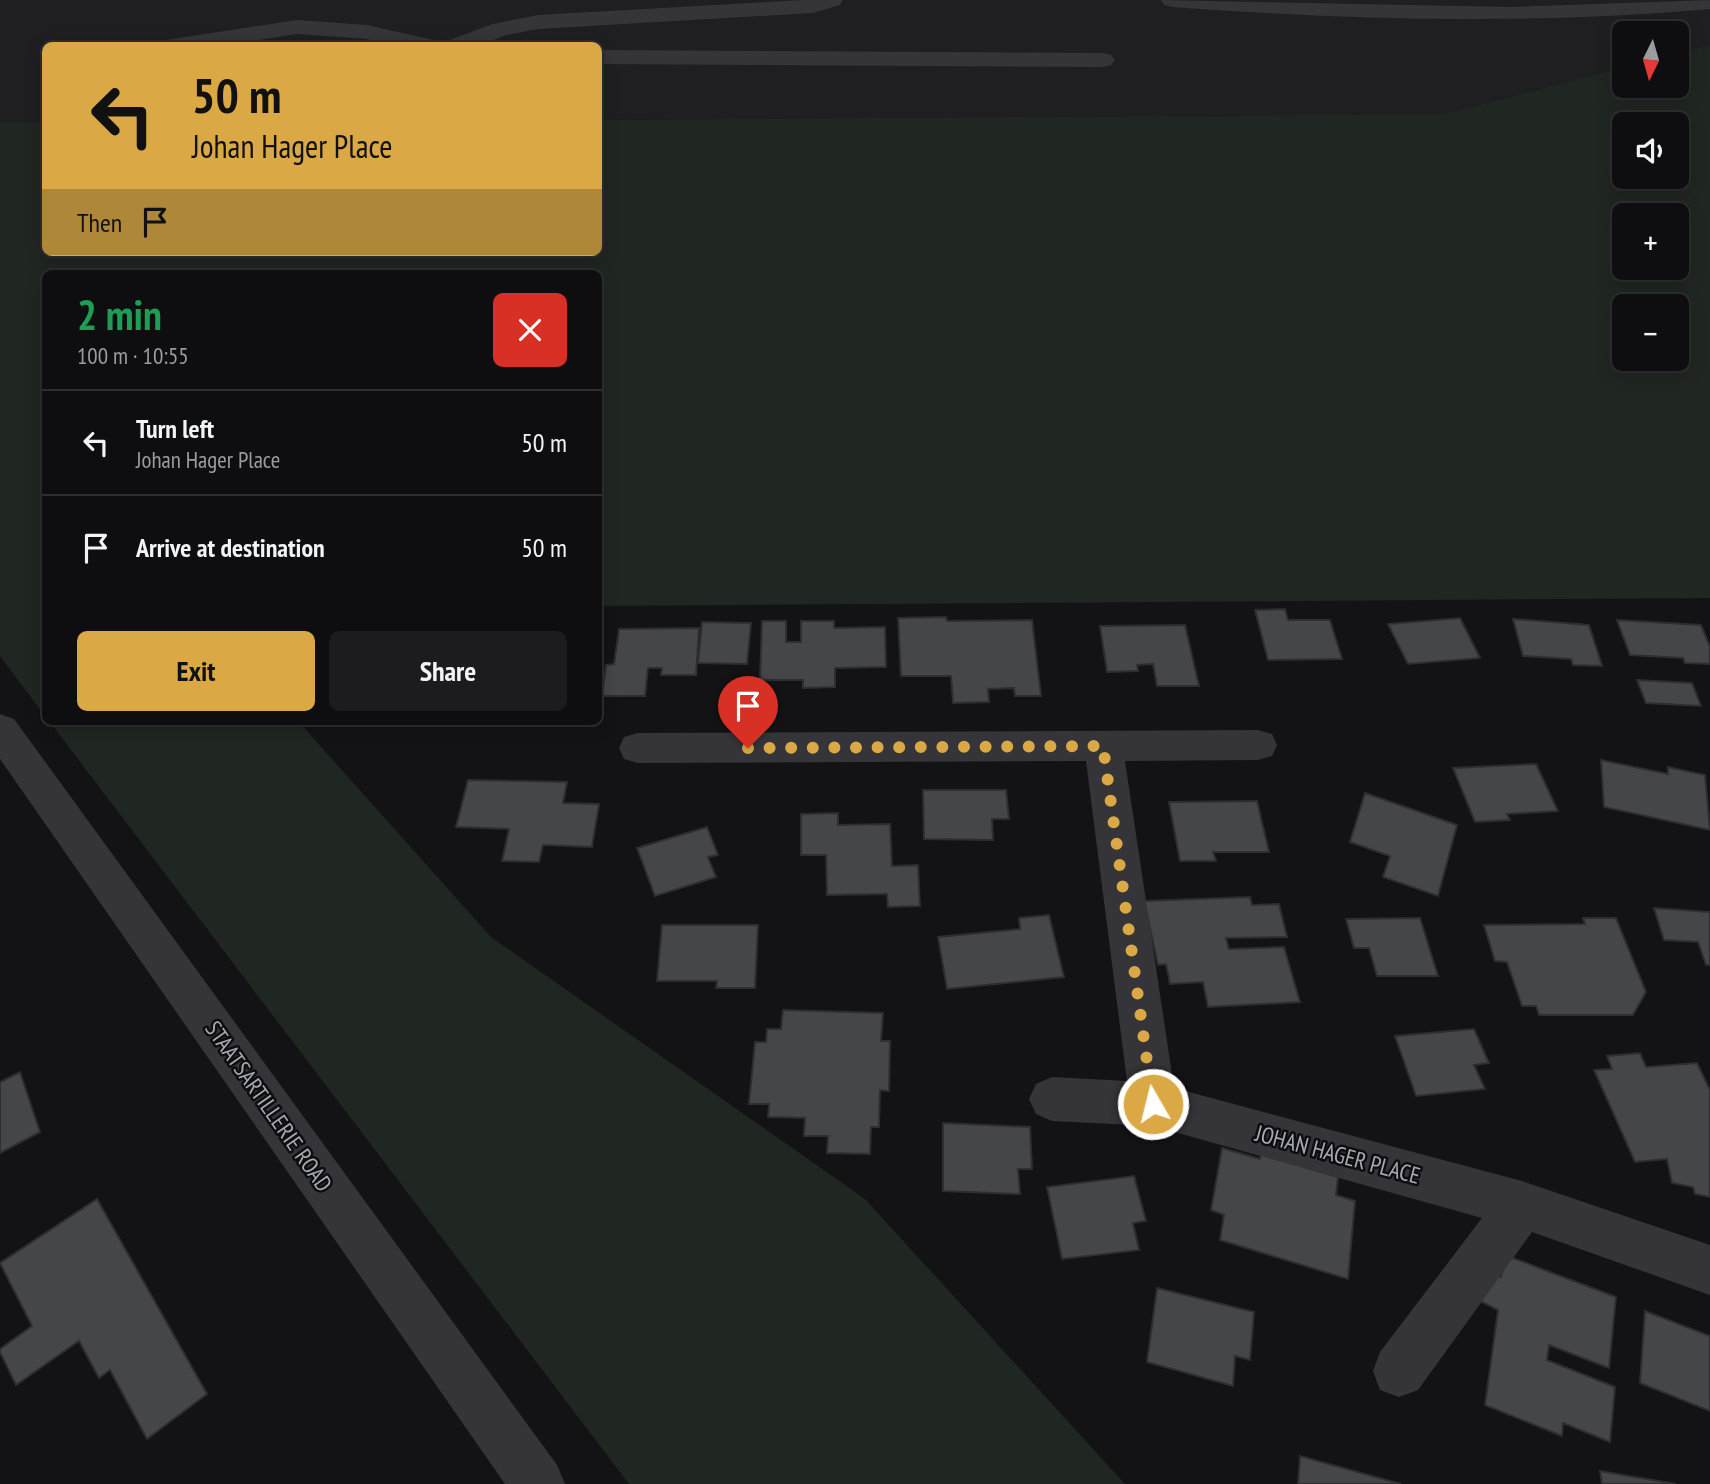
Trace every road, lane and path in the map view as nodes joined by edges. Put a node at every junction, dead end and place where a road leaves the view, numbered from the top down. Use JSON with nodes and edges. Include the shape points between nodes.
{"nodes":[{"id":1,"x":832,"y":0,"type":"edge"},
{"id":2,"x":1172,"y":0,"type":"edge"},
{"id":3,"x":1292,"y":0,"type":"edge"},
{"id":4,"x":1604,"y":0,"type":"edge"},
{"id":5,"x":1710,"y":2,"type":"edge"},
{"id":6,"x":198,"y":42,"type":"edge"},
{"id":7,"x":412,"y":42,"type":"edge"},
{"id":8,"x":466,"y":42,"type":"edge"},
{"id":9,"x":602,"y":57,"type":"edge"},
{"id":10,"x":1103,"y":60,"type":"dead end"},
{"id":11,"x":0,"y":729,"type":"edge"},
{"id":12,"x":1258,"y":745,"type":"dead end"},
{"id":13,"x":1103,"y":746,"type":"junction"},
{"id":14,"x":638,"y":748,"type":"dead end"},
{"id":15,"x":1052,"y":1099,"type":"dead end"},
{"id":16,"x":1153,"y":1104,"type":"junction"},
{"id":17,"x":1522,"y":1205,"type":"junction"},
{"id":18,"x":1710,"y":1270,"type":"edge"},
{"id":19,"x":1399,"y":1371,"type":"dead end"},
{"id":20,"x":538,"y":1484,"type":"edge"}],
"edges":[{"from":1,"to":8,"type":"street","via":[[813,6],[538,22]]},
{"from":2,"to":5,"type":"street","via":[[1475,14]]},
{"from":3,"to":4,"type":"street","via":[[1473,4]]},
{"from":6,"to":7,"type":"street","via":[[297,27],[367,32]]},
{"from":9,"to":10,"type":"street"},
{"from":11,"to":20,"type":"street","name":"STAATSARTILLERIE ROAD"},
{"from":12,"to":13,"type":"street"},
{"from":13,"to":14,"type":"street"},
{"from":13,"to":16,"type":"street"},
{"from":15,"to":16,"type":"street","name":"JOHAN HAGER PLACE"},
{"from":16,"to":17,"type":"street","name":"JOHAN HAGER PLACE"},
{"from":17,"to":18,"type":"street","name":"JOHAN HAGER PLACE"},
{"from":17,"to":19,"type":"street"}]}
